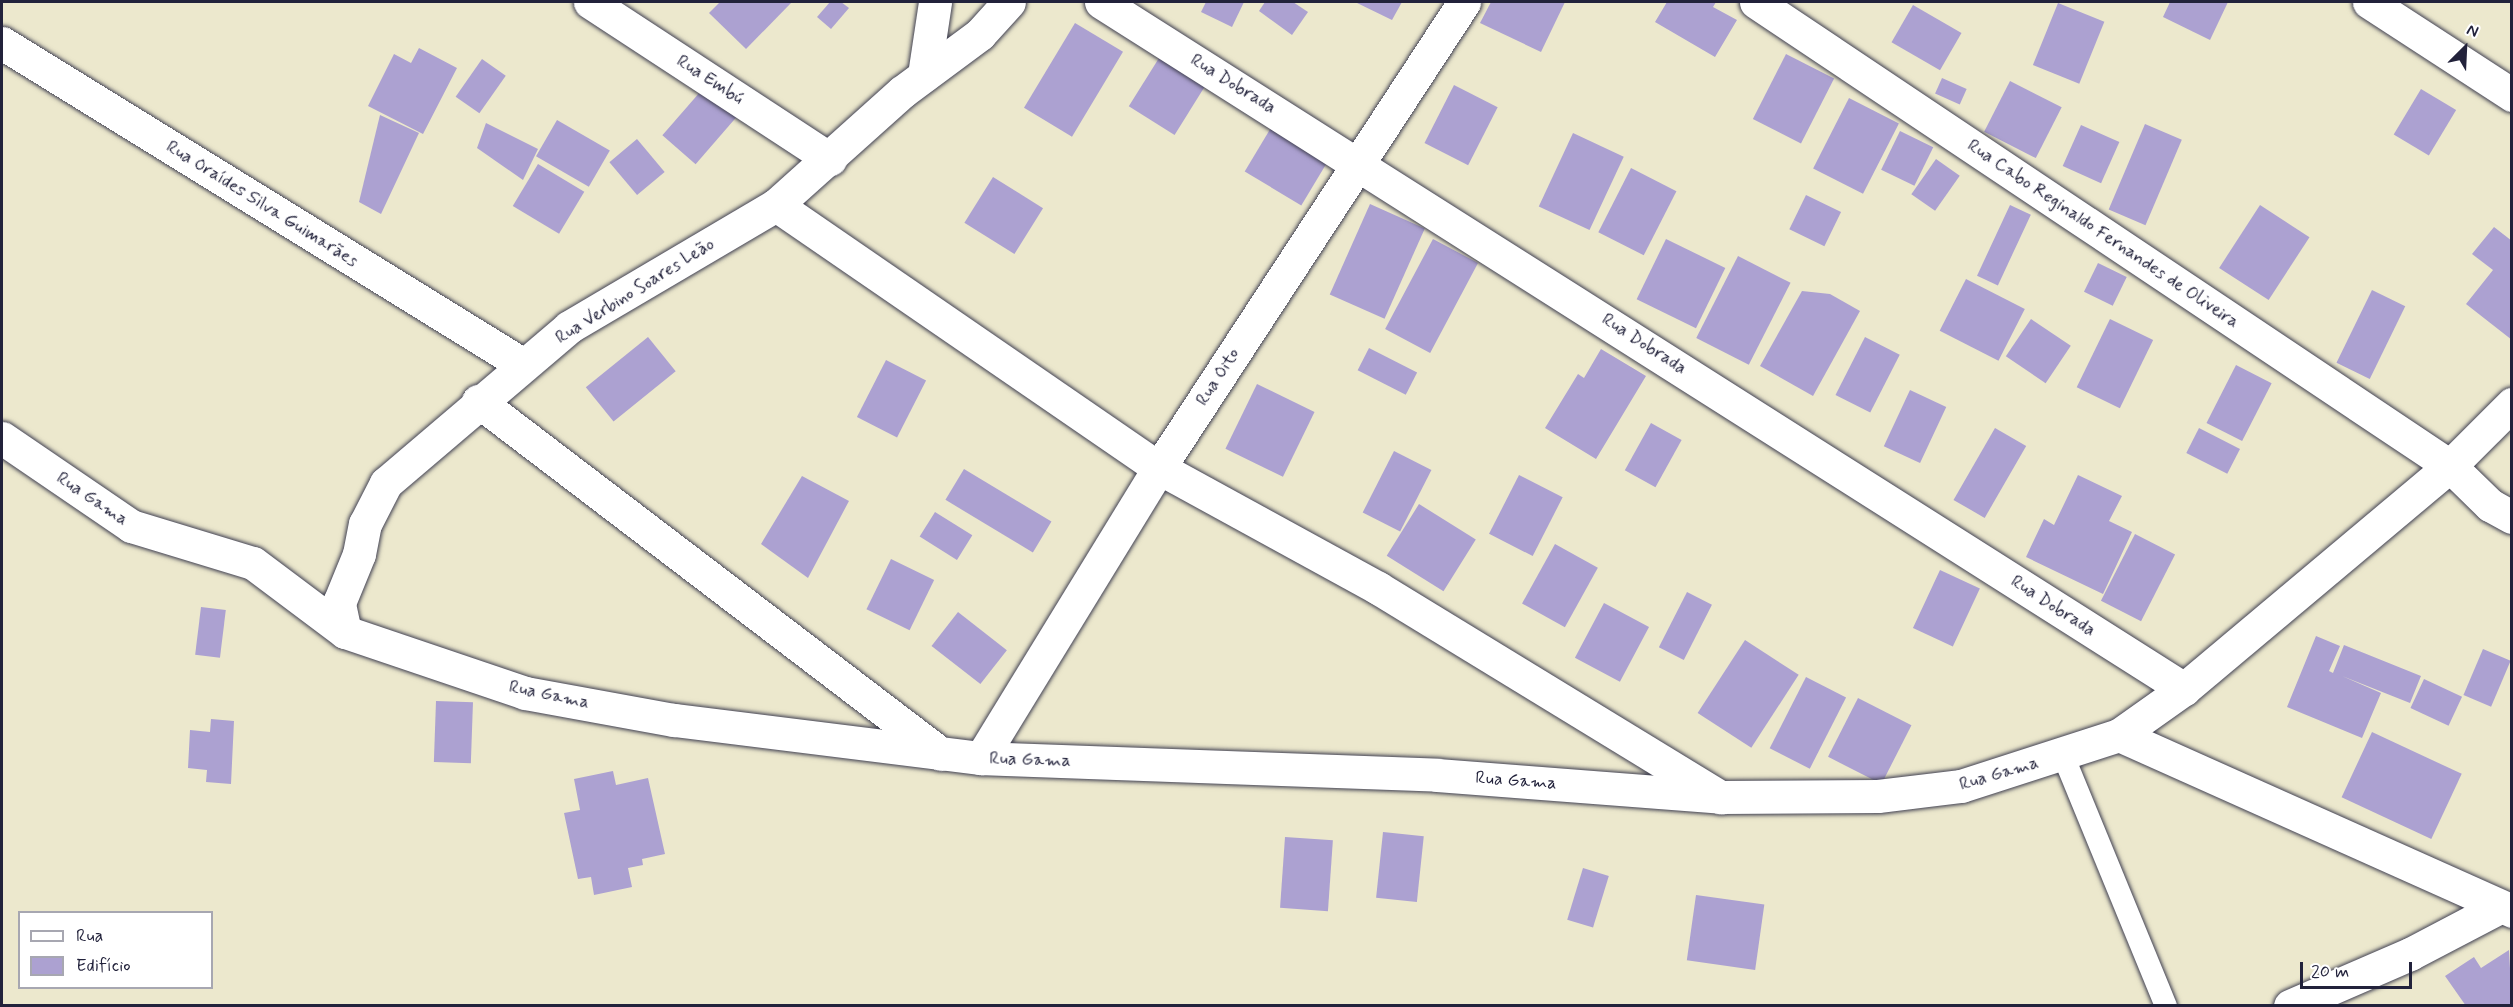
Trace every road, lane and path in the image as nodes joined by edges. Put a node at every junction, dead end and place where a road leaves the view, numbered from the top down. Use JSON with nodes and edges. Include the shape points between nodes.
{"nodes":[{"id":1,"x":590,"y":2,"type":"edge"},
{"id":2,"x":935,"y":2,"type":"edge"},
{"id":3,"x":1008,"y":2,"type":"edge"},
{"id":4,"x":1101,"y":2,"type":"edge"},
{"id":5,"x":1464,"y":2,"type":"edge"},
{"id":6,"x":1756,"y":2,"type":"edge"},
{"id":7,"x":2369,"y":2,"type":"edge"},
{"id":8,"x":2,"y":43,"type":"edge"},
{"id":9,"x":924,"y":75,"type":"junction"},
{"id":10,"x":2511,"y":95,"type":"edge"},
{"id":11,"x":830,"y":159,"type":"junction"},
{"id":12,"x":1360,"y":163,"type":"junction"},
{"id":13,"x":776,"y":205,"type":"junction"},
{"id":14,"x":522,"y":364,"type":"junction"},
{"id":15,"x":478,"y":401,"type":"junction"},
{"id":16,"x":2511,"y":404,"type":"edge"},
{"id":17,"x":2,"y":438,"type":"edge"},
{"id":18,"x":2450,"y":466,"type":"junction"},
{"id":19,"x":1159,"y":468,"type":"junction"},
{"id":20,"x":2511,"y":517,"type":"edge"},
{"id":21,"x":345,"y":632,"type":"junction"},
{"id":22,"x":2184,"y":689,"type":"junction"},
{"id":23,"x":2120,"y":735,"type":"junction"},
{"id":24,"x":941,"y":754,"type":"junction"},
{"id":25,"x":2063,"y":755,"type":"junction"},
{"id":26,"x":981,"y":759,"type":"junction"},
{"id":27,"x":1721,"y":797,"type":"junction"},
{"id":28,"x":2506,"y":909,"type":"edge"},
{"id":29,"x":2166,"y":1005,"type":"edge"},
{"id":30,"x":2290,"y":1005,"type":"edge"}],
"edges":[{"from":1,"to":11,"type":"street","name":"Rua Embú"},
{"from":2,"to":9,"type":"street"},
{"from":3,"to":9,"type":"street","name":"Rua Verbino Soares Leão","via":[[980,34]]},
{"from":4,"to":12,"type":"street","name":"Rua Dobrada"},
{"from":5,"to":12,"type":"street","name":"Rua Oito"},
{"from":6,"to":18,"type":"street","name":"Rua Cabo Reginaldo Fernandes de Oliveira"},
{"from":7,"to":10,"type":"street"},
{"from":8,"to":14,"type":"street","name":"Rua Oraídes Silva Guimarães"},
{"from":9,"to":11,"type":"street","name":"Rua Verbino Soares Leão"},
{"from":11,"to":13,"type":"street","name":"Rua Verbino Soares Leão"},
{"from":12,"to":19,"type":"street","name":"Rua Oito"},
{"from":12,"to":22,"type":"street","name":"Rua Dobrada"},
{"from":13,"to":14,"type":"street","name":"Rua Verbino Soares Leão","via":[[569,327]]},
{"from":13,"to":19,"type":"street"},
{"from":14,"to":15,"type":"street","name":"Rua Verbino Soares Leão"},
{"from":15,"to":21,"type":"street","name":"Rua Verbino Soares Leão","via":[[442,438],[386,483],[365,524],[359,554],[339,603]]},
{"from":15,"to":24,"type":"street"},
{"from":16,"to":18,"type":"street","name":"Rua Gama"},
{"from":17,"to":21,"type":"street","name":"Rua Gama","via":[[132,526],[253,563]]},
{"from":18,"to":20,"type":"street","name":"Rua Cabo Reginaldo Fernandes de Oliveira","via":[[2490,505]]},
{"from":18,"to":22,"type":"street","name":"Rua Gama"},
{"from":19,"to":26,"type":"street","name":"Rua Oito"},
{"from":19,"to":27,"type":"street","via":[[1378,588]]},
{"from":21,"to":24,"type":"street","name":"Rua Gama","via":[[525,693],[674,720]]},
{"from":22,"to":23,"type":"street","name":"Rua Gama"},
{"from":23,"to":25,"type":"street","name":"Rua Gama"},
{"from":23,"to":28,"type":"street"},
{"from":24,"to":26,"type":"street","name":"Rua Gama"},
{"from":25,"to":27,"type":"street","name":"Rua Gama","via":[[1961,786],[1878,796]]},
{"from":25,"to":29,"type":"lane"},
{"from":26,"to":27,"type":"street","name":"Rua Gama","via":[[1437,775]]},
{"from":28,"to":30,"type":"street"}]}
